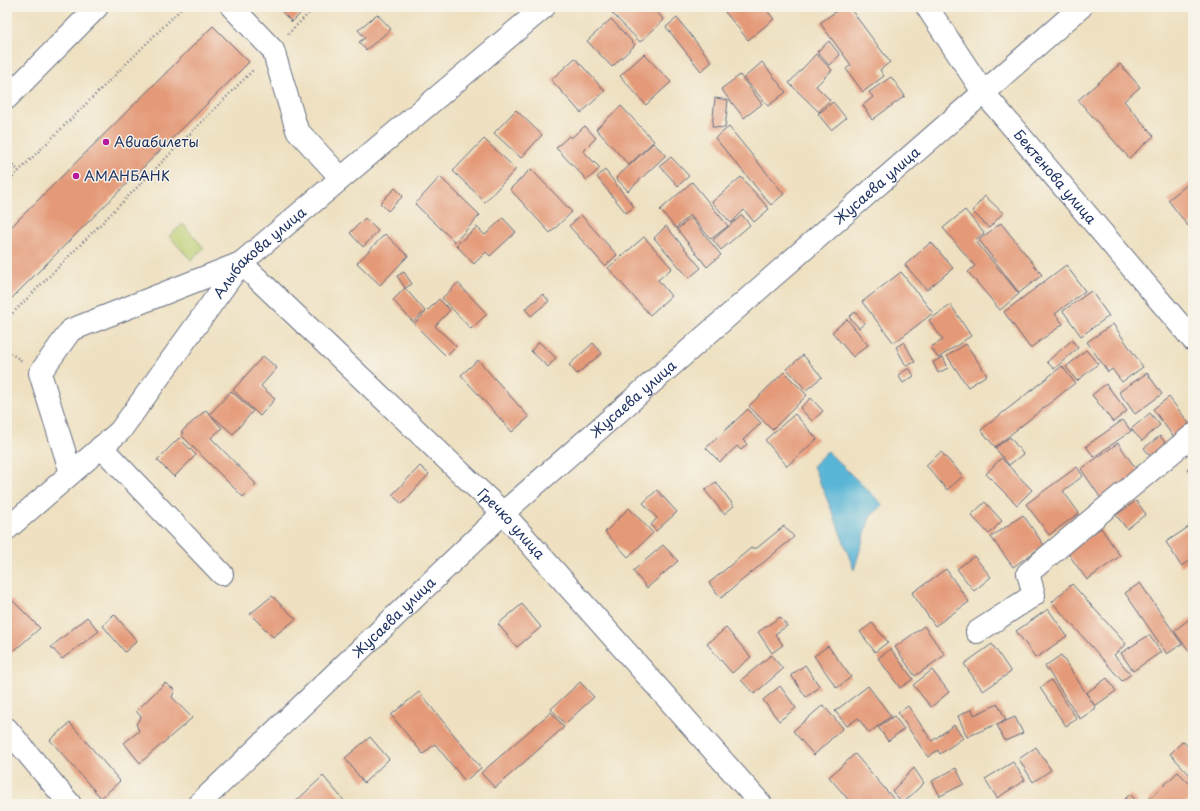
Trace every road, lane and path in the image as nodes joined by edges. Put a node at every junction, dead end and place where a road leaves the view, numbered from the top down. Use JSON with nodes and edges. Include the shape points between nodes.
{"nodes":[{"id":1,"x":96,"y":7,"type":"edge"},
{"id":2,"x":183,"y":7,"type":"edge"},
{"id":3,"x":232,"y":7,"type":"edge"},
{"id":4,"x":315,"y":7,"type":"edge"},
{"id":5,"x":544,"y":7,"type":"edge"},
{"id":6,"x":927,"y":7,"type":"edge"},
{"id":7,"x":1081,"y":7,"type":"edge"},
{"id":8,"x":272,"y":50,"type":"junction"},
{"id":9,"x":983,"y":92,"type":"junction"},
{"id":10,"x":7,"y":98,"type":"edge"},
{"id":11,"x":7,"y":160,"type":"edge"},
{"id":12,"x":19,"y":171,"type":"junction"},
{"id":13,"x":341,"y":178,"type":"junction"},
{"id":14,"x":7,"y":183,"type":"edge"},
{"id":15,"x":242,"y":263,"type":"junction"},
{"id":16,"x":7,"y":319,"type":"edge"},
{"id":17,"x":1193,"y":340,"type":"edge"},
{"id":18,"x":1193,"y":435,"type":"edge"},
{"id":19,"x":101,"y":448,"type":"junction"},
{"id":20,"x":71,"y":473,"type":"junction"},
{"id":21,"x":503,"y":513,"type":"junction"},
{"id":22,"x":7,"y":529,"type":"edge"},
{"id":23,"x":222,"y":574,"type":"dead end"},
{"id":24,"x":978,"y":632,"type":"dead end"},
{"id":25,"x":7,"y":729,"type":"edge"},
{"id":26,"x":70,"y":804,"type":"edge"},
{"id":27,"x":199,"y":804,"type":"edge"},
{"id":28,"x":761,"y":804,"type":"edge"}],
"edges":[{"from":1,"to":10,"type":"main road"},
{"from":2,"to":12,"type":"path"},
{"from":3,"to":8,"type":"main road"},
{"from":4,"to":8,"type":"path"},
{"from":5,"to":13,"type":"main road","name":"Алыбакова улица"},
{"from":6,"to":9,"type":"main road","name":"Бектенова улица"},
{"from":7,"to":9,"type":"main road","name":"Жусаева улица"},
{"from":8,"to":13,"type":"main road","via":[[297,130]]},
{"from":8,"to":16,"type":"path"},
{"from":9,"to":17,"type":"main road","name":"Бектенова улица"},
{"from":9,"to":21,"type":"main road","name":"Жусаева улица"},
{"from":11,"to":12,"type":"path"},
{"from":12,"to":14,"type":"path"},
{"from":13,"to":15,"type":"main road","name":"Алыбакова улица"},
{"from":15,"to":19,"type":"main road","name":"Алыбакова улица","via":[[120,431]]},
{"from":15,"to":20,"type":"main road","via":[[71,330],[40,373]]},
{"from":15,"to":21,"type":"main road","name":"Гречко улица"},
{"from":18,"to":24,"type":"main road","via":[[1028,573],[1034,595]]},
{"from":19,"to":20,"type":"main road","name":"Алыбакова улица"},
{"from":19,"to":23,"type":"main road"},
{"from":20,"to":22,"type":"main road","name":"Алыбакова улица"},
{"from":21,"to":27,"type":"main road","name":"Жусаева улица"},
{"from":21,"to":28,"type":"main road","name":"Гречко улица"},
{"from":25,"to":26,"type":"main road"}]}
